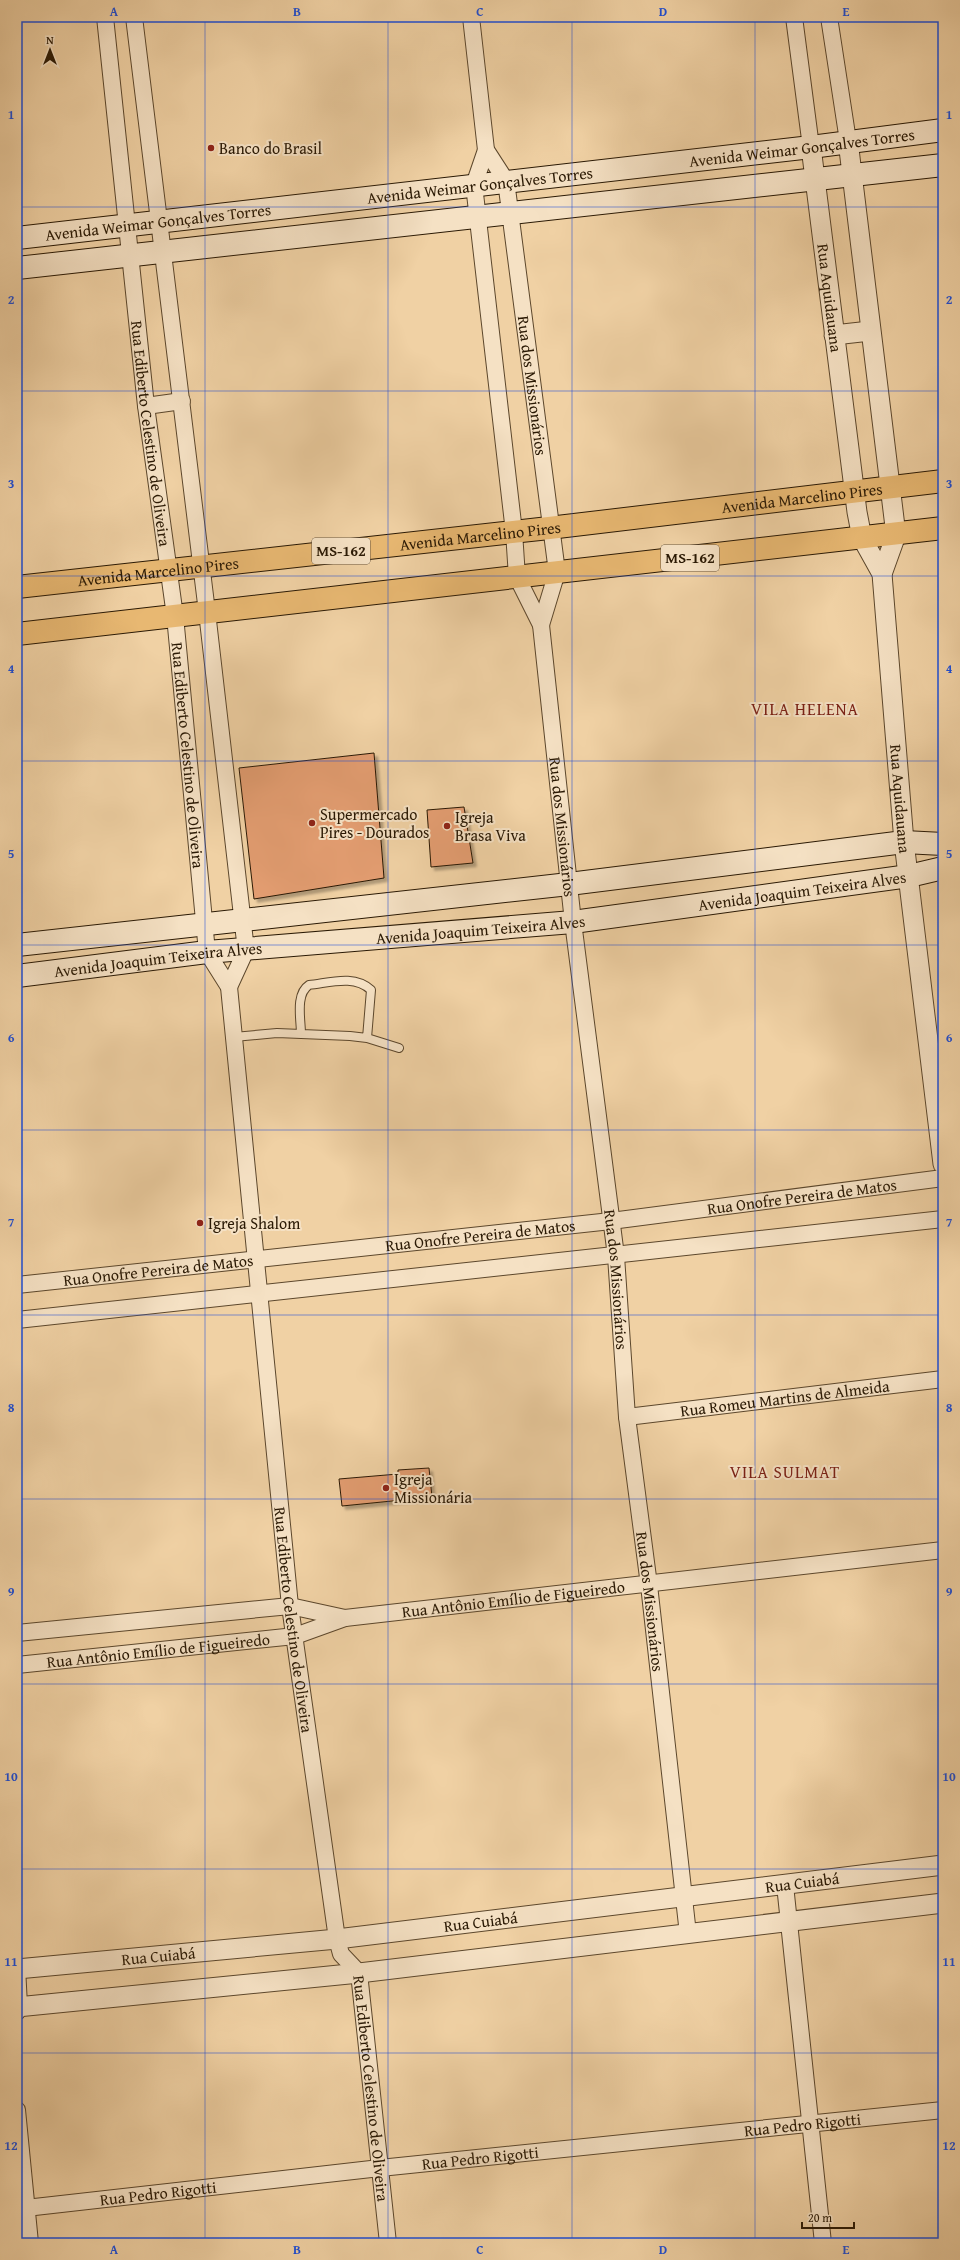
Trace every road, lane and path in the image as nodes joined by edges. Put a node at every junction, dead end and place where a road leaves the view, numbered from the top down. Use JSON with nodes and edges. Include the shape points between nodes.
{"nodes":[{"id":1,"x":105,"y":17,"type":"edge"},
{"id":2,"x":134,"y":17,"type":"edge"},
{"id":3,"x":471,"y":17,"type":"edge"},
{"id":4,"x":794,"y":17,"type":"edge"},
{"id":5,"x":829,"y":17,"type":"edge"},
{"id":6,"x":943,"y":130,"type":"edge"},
{"id":7,"x":848,"y":141,"type":"junction"},
{"id":8,"x":810,"y":147,"type":"junction"},
{"id":9,"x":486,"y":150,"type":"junction"},
{"id":10,"x":943,"y":164,"type":"edge"},
{"id":11,"x":851,"y":176,"type":"junction"},
{"id":12,"x":814,"y":179,"type":"junction"},
{"id":13,"x":506,"y":181,"type":"junction"},
{"id":14,"x":474,"y":185,"type":"junction"},
{"id":15,"x":510,"y":212,"type":"junction"},
{"id":16,"x":477,"y":216,"type":"junction"},
{"id":17,"x":161,"y":223,"type":"junction"},
{"id":18,"x":127,"y":226,"type":"junction"},
{"id":19,"x":17,"y":238,"type":"edge"},
{"id":20,"x":164,"y":252,"type":"junction"},
{"id":21,"x":130,"y":256,"type":"junction"},
{"id":22,"x":17,"y":268,"type":"edge"},
{"id":23,"x":870,"y":332,"type":"junction"},
{"id":24,"x":834,"y":335,"type":"junction"},
{"id":25,"x":182,"y":402,"type":"junction"},
{"id":26,"x":146,"y":406,"type":"junction"},
{"id":27,"x":943,"y":481,"type":"edge"},
{"id":28,"x":890,"y":487,"type":"junction"},
{"id":29,"x":854,"y":492,"type":"junction"},
{"id":30,"x":549,"y":528,"type":"junction"},
{"id":31,"x":943,"y":528,"type":"edge"},
{"id":32,"x":514,"y":532,"type":"junction"},
{"id":33,"x":896,"y":535,"type":"junction"},
{"id":34,"x":862,"y":538,"type":"junction"},
{"id":35,"x":202,"y":566,"type":"junction"},
{"id":36,"x":169,"y":569,"type":"junction"},
{"id":37,"x":556,"y":572,"type":"junction"},
{"id":38,"x":882,"y":574,"type":"junction"},
{"id":39,"x":517,"y":577,"type":"junction"},
{"id":40,"x":17,"y":587,"type":"edge"},
{"id":41,"x":207,"y":612,"type":"junction"},
{"id":42,"x":175,"y":616,"type":"junction"},
{"id":43,"x":541,"y":625,"type":"junction"},
{"id":44,"x":17,"y":634,"type":"edge"},
{"id":45,"x":904,"y":842,"type":"junction"},
{"id":46,"x":943,"y":844,"type":"edge"},
{"id":47,"x":943,"y":868,"type":"edge"},
{"id":48,"x":909,"y":876,"type":"junction"},
{"id":49,"x":569,"y":884,"type":"junction"},
{"id":50,"x":242,"y":919,"type":"junction"},
{"id":51,"x":574,"y":922,"type":"junction"},
{"id":52,"x":204,"y":924,"type":"junction"},
{"id":53,"x":17,"y":945,"type":"edge"},
{"id":54,"x":246,"y":950,"type":"junction"},
{"id":55,"x":207,"y":952,"type":"junction"},
{"id":56,"x":17,"y":976,"type":"edge"},
{"id":57,"x":229,"y":987,"type":"junction"},
{"id":58,"x":301,"y":1034,"type":"junction"},
{"id":59,"x":234,"y":1037,"type":"junction"},
{"id":60,"x":367,"y":1038,"type":"junction"},
{"id":61,"x":400,"y":1048,"type":"dead end"},
{"id":62,"x":943,"y":1164,"type":"edge"},
{"id":63,"x":943,"y":1178,"type":"edge"},
{"id":64,"x":943,"y":1219,"type":"edge"},
{"id":65,"x":611,"y":1220,"type":"junction"},
{"id":66,"x":616,"y":1256,"type":"junction"},
{"id":67,"x":256,"y":1259,"type":"junction"},
{"id":68,"x":17,"y":1285,"type":"edge"},
{"id":69,"x":260,"y":1294,"type":"junction"},
{"id":70,"x":17,"y":1320,"type":"edge"},
{"id":71,"x":943,"y":1379,"type":"edge"},
{"id":72,"x":627,"y":1417,"type":"junction"},
{"id":73,"x":943,"y":1550,"type":"edge"},
{"id":74,"x":649,"y":1585,"type":"junction"},
{"id":75,"x":290,"y":1606,"type":"junction"},
{"id":76,"x":345,"y":1618,"type":"junction"},
{"id":77,"x":17,"y":1633,"type":"edge"},
{"id":78,"x":295,"y":1636,"type":"junction"},
{"id":79,"x":17,"y":1665,"type":"edge"},
{"id":80,"x":943,"y":1865,"type":"edge"},
{"id":81,"x":785,"y":1885,"type":"junction"},
{"id":82,"x":685,"y":1898,"type":"junction"},
{"id":83,"x":943,"y":1903,"type":"edge"},
{"id":84,"x":788,"y":1922,"type":"junction"},
{"id":85,"x":688,"y":1934,"type":"junction"},
{"id":86,"x":337,"y":1939,"type":"junction"},
{"id":87,"x":17,"y":1968,"type":"edge"},
{"id":88,"x":359,"y":1973,"type":"junction"},
{"id":89,"x":18,"y":2008,"type":"edge"},
{"id":90,"x":17,"y":2110,"type":"edge"},
{"id":91,"x":943,"y":2110,"type":"edge"},
{"id":92,"x":811,"y":2125,"type":"junction"},
{"id":93,"x":380,"y":2168,"type":"junction"},
{"id":94,"x":22,"y":2208,"type":"edge"},
{"id":95,"x":30,"y":2243,"type":"edge"},
{"id":96,"x":388,"y":2243,"type":"edge"},
{"id":97,"x":823,"y":2243,"type":"edge"}],
"edges":[{"from":1,"to":18,"type":"street","name":"Rua Ediberto Celestino de Oliveira"},
{"from":2,"to":17,"type":"street","name":"Rua Ediberto Celestino de Oliveira"},
{"from":3,"to":9,"type":"street","name":"Rua dos Missionários"},
{"from":4,"to":8,"type":"street","name":"Rua Aquidauana"},
{"from":5,"to":7,"type":"street","name":"Rua Aquidauana"},
{"from":6,"to":7,"type":"main road","name":"Avenida Weimar Gonçalves Torres"},
{"from":7,"to":8,"type":"main road","name":"Avenida Weimar Gonçalves Torres"},
{"from":7,"to":11,"type":"street","name":"Rua Aquidauana"},
{"from":8,"to":12,"type":"street","name":"Rua Aquidauana"},
{"from":8,"to":13,"type":"main road","name":"Avenida Weimar Gonçalves Torres"},
{"from":9,"to":13,"type":"street","name":"Rua dos Missionários"},
{"from":9,"to":14,"type":"street","name":"Rua dos Missionários"},
{"from":10,"to":11,"type":"main road","name":"Avenida Weimar Gonçalves Torres"},
{"from":11,"to":12,"type":"main road","name":"Avenida Weimar Gonçalves Torres"},
{"from":11,"to":23,"type":"street","name":"Rua Aquidauana"},
{"from":12,"to":15,"type":"main road","name":"Avenida Weimar Gonçalves Torres"},
{"from":12,"to":24,"type":"street","name":"Rua Aquidauana"},
{"from":13,"to":14,"type":"main road","name":"Avenida Weimar Gonçalves Torres"},
{"from":13,"to":15,"type":"street","name":"Rua dos Missionários"},
{"from":14,"to":16,"type":"street","name":"Rua dos Missionários"},
{"from":14,"to":17,"type":"main road","name":"Avenida Weimar Gonçalves Torres"},
{"from":15,"to":16,"type":"main road","name":"Avenida Weimar Gonçalves Torres"},
{"from":15,"to":30,"type":"street","name":"Rua dos Missionários"},
{"from":16,"to":20,"type":"main road","name":"Avenida Weimar Gonçalves Torres"},
{"from":16,"to":32,"type":"street","name":"Rua dos Missionários"},
{"from":17,"to":18,"type":"main road","name":"Avenida Weimar Gonçalves Torres"},
{"from":17,"to":20,"type":"street","name":"Rua Ediberto Celestino de Oliveira"},
{"from":18,"to":19,"type":"main road","name":"Avenida Weimar Gonçalves Torres"},
{"from":18,"to":21,"type":"street","name":"Rua Ediberto Celestino de Oliveira"},
{"from":20,"to":21,"type":"main road","name":"Avenida Weimar Gonçalves Torres"},
{"from":20,"to":25,"type":"street","name":"Rua Ediberto Celestino de Oliveira"},
{"from":21,"to":22,"type":"main road","name":"Avenida Weimar Gonçalves Torres"},
{"from":21,"to":26,"type":"street","name":"Rua Ediberto Celestino de Oliveira"},
{"from":23,"to":24,"type":"street"},
{"from":23,"to":28,"type":"street","name":"Rua Aquidauana"},
{"from":24,"to":29,"type":"street","name":"Rua Aquidauana"},
{"from":25,"to":26,"type":"street"},
{"from":25,"to":35,"type":"street","name":"Rua Ediberto Celestino de Oliveira"},
{"from":26,"to":36,"type":"street","name":"Rua Ediberto Celestino de Oliveira"},
{"from":27,"to":28,"type":"main road","name":"Avenida Marcelino Pires","number":"MS-162"},
{"from":28,"to":29,"type":"main road","name":"Avenida Marcelino Pires","number":"MS-162"},
{"from":28,"to":33,"type":"street","name":"Rua Aquidauana"},
{"from":29,"to":30,"type":"main road","name":"Avenida Marcelino Pires","number":"MS-162"},
{"from":29,"to":34,"type":"street","name":"Rua Aquidauana"},
{"from":30,"to":32,"type":"main road","name":"Avenida Marcelino Pires","number":"MS-162"},
{"from":30,"to":37,"type":"street","name":"Rua dos Missionários"},
{"from":31,"to":33,"type":"main road","number":"MS-162"},
{"from":32,"to":35,"type":"main road","name":"Avenida Marcelino Pires","number":"MS-162"},
{"from":32,"to":39,"type":"street","name":"Rua dos Missionários"},
{"from":33,"to":34,"type":"main road","number":"MS-162"},
{"from":33,"to":38,"type":"street","name":"Rua Aquidauana"},
{"from":34,"to":37,"type":"main road","number":"MS-162"},
{"from":34,"to":38,"type":"street","name":"Rua Aquidauana"},
{"from":35,"to":36,"type":"main road","name":"Avenida Marcelino Pires","number":"MS-162"},
{"from":35,"to":41,"type":"street","name":"Rua Ediberto Celestino de Oliveira"},
{"from":36,"to":40,"type":"main road","name":"Avenida Marcelino Pires","number":"MS-162"},
{"from":36,"to":42,"type":"street","name":"Rua Ediberto Celestino de Oliveira"},
{"from":37,"to":39,"type":"main road","number":"MS-162"},
{"from":37,"to":43,"type":"street","name":"Rua dos Missionários"},
{"from":38,"to":45,"type":"street","name":"Rua Aquidauana"},
{"from":39,"to":41,"type":"main road","number":"MS-162"},
{"from":39,"to":43,"type":"street","name":"Rua dos Missionários"},
{"from":41,"to":42,"type":"main road","number":"MS-162"},
{"from":41,"to":50,"type":"street","name":"Rua Ediberto Celestino de Oliveira"},
{"from":42,"to":44,"type":"main road","number":"MS-162"},
{"from":42,"to":52,"type":"street","name":"Rua Ediberto Celestino de Oliveira"},
{"from":43,"to":49,"type":"street","name":"Rua dos Missionários"},
{"from":45,"to":46,"type":"main road","name":"Avenida Joaquim Teixeira Alves"},
{"from":45,"to":48,"type":"street","name":"Rua Aquidauana"},
{"from":45,"to":49,"type":"main road","name":"Avenida Joaquim Teixeira Alves"},
{"from":47,"to":48,"type":"main road","name":"Avenida Joaquim Teixeira Alves"},
{"from":48,"to":51,"type":"main road","name":"Avenida Joaquim Teixeira Alves"},
{"from":48,"to":62,"type":"street","name":"Rua Aquidauana"},
{"from":49,"to":50,"type":"main road","name":"Avenida Joaquim Teixeira Alves"},
{"from":49,"to":51,"type":"street","name":"Rua dos Missionários"},
{"from":50,"to":52,"type":"main road","name":"Avenida Joaquim Teixeira Alves"},
{"from":50,"to":54,"type":"street","name":"Rua Ediberto Celestino de Oliveira"},
{"from":51,"to":54,"type":"main road","name":"Avenida Joaquim Teixeira Alves"},
{"from":51,"to":65,"type":"street","name":"Rua dos Missionários"},
{"from":52,"to":53,"type":"main road","name":"Avenida Joaquim Teixeira Alves"},
{"from":52,"to":55,"type":"street","name":"Rua Ediberto Celestino de Oliveira"},
{"from":54,"to":55,"type":"main road","name":"Avenida Joaquim Teixeira Alves"},
{"from":54,"to":57,"type":"street"},
{"from":55,"to":56,"type":"main road","name":"Avenida Joaquim Teixeira Alves"},
{"from":55,"to":57,"type":"street","name":"Rua Ediberto Celestino de Oliveira"},
{"from":57,"to":59,"type":"street","name":"Rua Ediberto Celestino de Oliveira"},
{"from":58,"to":59,"type":"lane","via":[[278,1033]]},
{"from":58,"to":60,"type":"lane"},
{"from":58,"to":60,"type":"lane","via":[[303,988],[309,985],[353,980],[364,983],[371,990]]},
{"from":59,"to":67,"type":"street","name":"Rua Ediberto Celestino de Oliveira"},
{"from":60,"to":61,"type":"lane"},
{"from":63,"to":65,"type":"street","name":"Rua Onofre Pereira de Matos"},
{"from":64,"to":66,"type":"street"},
{"from":65,"to":66,"type":"street","name":"Rua dos Missionários"},
{"from":65,"to":67,"type":"street","name":"Rua Onofre Pereira de Matos"},
{"from":66,"to":69,"type":"street"},
{"from":66,"to":72,"type":"street","name":"Rua dos Missionários"},
{"from":67,"to":68,"type":"street","name":"Rua Onofre Pereira de Matos"},
{"from":67,"to":69,"type":"street","name":"Rua Ediberto Celestino de Oliveira"},
{"from":69,"to":70,"type":"street"},
{"from":69,"to":75,"type":"street","name":"Rua Ediberto Celestino de Oliveira"},
{"from":71,"to":72,"type":"street","name":"Rua Romeu Martins de Almeida"},
{"from":72,"to":74,"type":"street","name":"Rua dos Missionários"},
{"from":73,"to":74,"type":"street","name":"Rua Antônio Emílio de Figueiredo"},
{"from":74,"to":76,"type":"street","name":"Rua Antônio Emílio de Figueiredo"},
{"from":74,"to":82,"type":"street","name":"Rua dos Missionários"},
{"from":75,"to":76,"type":"street","name":"Rua Antônio Emílio de Figueiredo"},
{"from":75,"to":77,"type":"street","name":"Rua Antônio Emílio de Figueiredo"},
{"from":75,"to":78,"type":"street","name":"Rua Ediberto Celestino de Oliveira"},
{"from":76,"to":78,"type":"street","name":"Rua Antônio Emílio de Figueiredo"},
{"from":78,"to":79,"type":"street","name":"Rua Antônio Emílio de Figueiredo"},
{"from":78,"to":86,"type":"street","name":"Rua Ediberto Celestino de Oliveira"},
{"from":80,"to":81,"type":"street","name":"Rua Cuiabá"},
{"from":81,"to":82,"type":"street","name":"Rua Cuiabá"},
{"from":81,"to":84,"type":"street"},
{"from":82,"to":85,"type":"street","name":"Rua dos Missionários"},
{"from":82,"to":86,"type":"street","name":"Rua Cuiabá"},
{"from":83,"to":84,"type":"street"},
{"from":84,"to":85,"type":"street"},
{"from":84,"to":92,"type":"street"},
{"from":85,"to":88,"type":"street"},
{"from":86,"to":87,"type":"street","name":"Rua Cuiabá"},
{"from":86,"to":88,"type":"street","name":"Rua Ediberto Celestino de Oliveira","via":[[341,1954]]},
{"from":87,"to":89,"type":"street"},
{"from":88,"to":89,"type":"street"},
{"from":88,"to":93,"type":"street","name":"Rua Ediberto Celestino de Oliveira"},
{"from":90,"to":94,"type":"street"},
{"from":91,"to":92,"type":"street","name":"Rua Pedro Rigotti"},
{"from":92,"to":93,"type":"street","name":"Rua Pedro Rigotti"},
{"from":92,"to":97,"type":"street"},
{"from":93,"to":94,"type":"street","name":"Rua Pedro Rigotti"},
{"from":93,"to":96,"type":"street","name":"Rua Ediberto Celestino de Oliveira"},
{"from":94,"to":95,"type":"street"}]}
